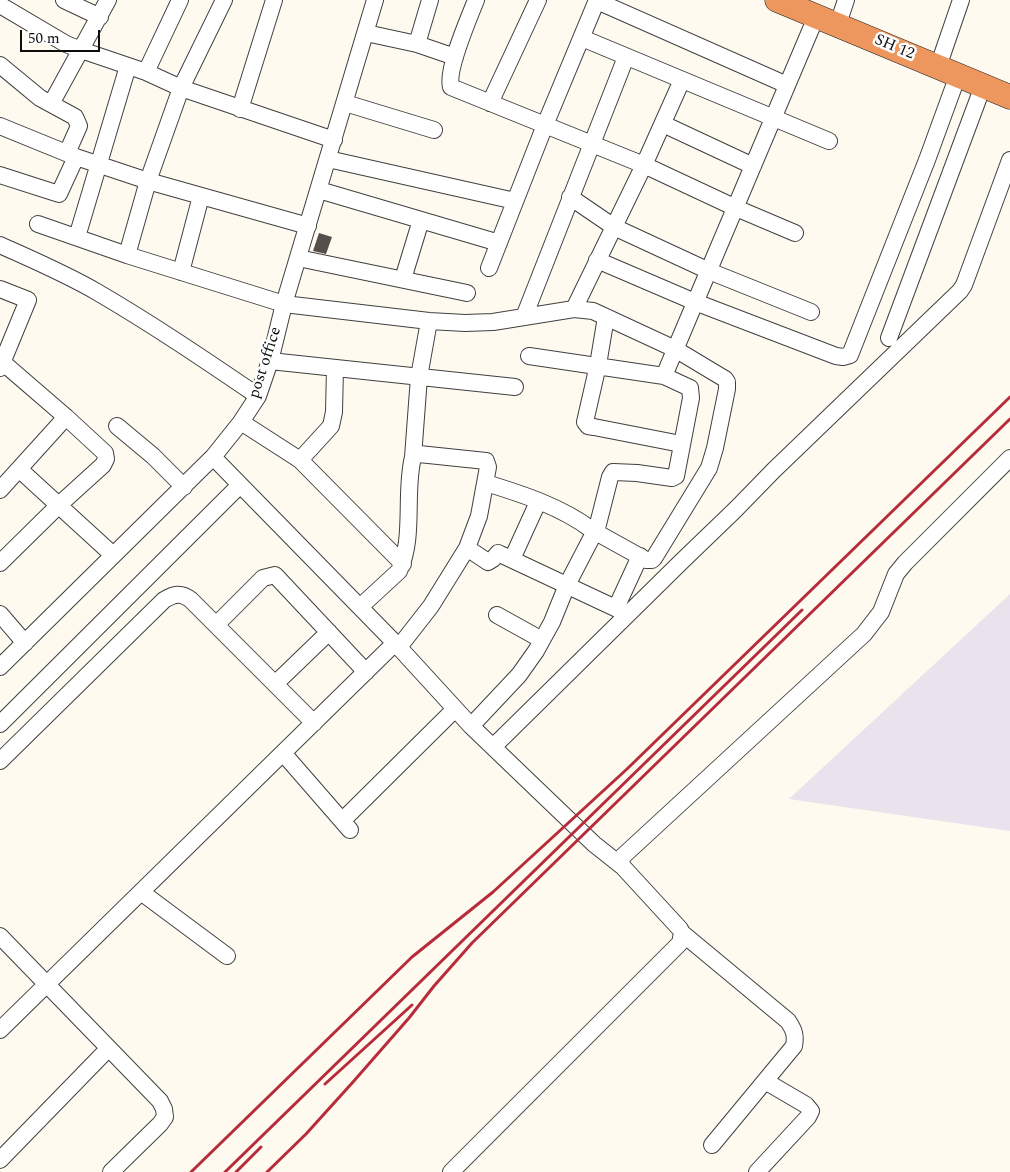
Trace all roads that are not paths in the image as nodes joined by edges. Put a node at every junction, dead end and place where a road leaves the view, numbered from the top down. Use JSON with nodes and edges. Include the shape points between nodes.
{"nodes":[{"id":1,"x":64,"y":0,"type":"edge"},
{"id":2,"x":108,"y":0,"type":"edge"},
{"id":3,"x":180,"y":0,"type":"edge"},
{"id":4,"x":224,"y":0,"type":"edge"},
{"id":5,"x":274,"y":0,"type":"edge"},
{"id":6,"x":375,"y":0,"type":"edge"},
{"id":7,"x":430,"y":0,"type":"edge"},
{"id":8,"x":476,"y":0,"type":"edge"},
{"id":9,"x":538,"y":0,"type":"edge"},
{"id":10,"x":777,"y":0,"type":"edge"},
{"id":11,"x":846,"y":0,"type":"edge"},
{"id":12,"x":961,"y":0,"type":"edge"},
{"id":13,"x":597,"y":1,"type":"edge"},
{"id":14,"x":0,"y":4,"type":"edge"},
{"id":15,"x":100,"y":17,"type":"junction"},
{"id":16,"x":827,"y":20,"type":"junction"},
{"id":17,"x":366,"y":33,"type":"junction"},
{"id":18,"x":582,"y":38,"type":"junction"},
{"id":19,"x":417,"y":44,"type":"junction"},
{"id":20,"x":82,"y":50,"type":"junction"},
{"id":21,"x":455,"y":57,"type":"junction"},
{"id":22,"x":626,"y":57,"type":"junction"},
{"id":23,"x":0,"y":66,"type":"edge"},
{"id":24,"x":128,"y":66,"type":"junction"},
{"id":25,"x":948,"y":71,"type":"junction"},
{"id":26,"x":146,"y":72,"type":"junction"},
{"id":27,"x":682,"y":80,"type":"junction"},
{"id":28,"x":787,"y":85,"type":"junction"},
{"id":29,"x":983,"y":86,"type":"junction"},
{"id":30,"x":181,"y":88,"type":"junction"},
{"id":31,"x":1008,"y":91,"type":"edge"},
{"id":32,"x":345,"y":103,"type":"junction"},
{"id":33,"x":490,"y":103,"type":"junction"},
{"id":34,"x":51,"y":104,"type":"junction"},
{"id":35,"x":240,"y":109,"type":"junction"},
{"id":36,"x":773,"y":118,"type":"junction"},
{"id":37,"x":663,"y":124,"type":"junction"},
{"id":38,"x":545,"y":125,"type":"junction"},
{"id":39,"x":0,"y":126,"type":"edge"},
{"id":40,"x":434,"y":130,"type":"dead end"},
{"id":41,"x":334,"y":140,"type":"junction"},
{"id":42,"x":829,"y":141,"type":"dead end"},
{"id":43,"x":592,"y":144,"type":"junction"},
{"id":44,"x":72,"y":155,"type":"junction"},
{"id":45,"x":328,"y":160,"type":"junction"},
{"id":46,"x":1010,"y":160,"type":"edge"},
{"id":47,"x":99,"y":164,"type":"junction"},
{"id":48,"x":644,"y":165,"type":"junction"},
{"id":49,"x":753,"y":166,"type":"junction"},
{"id":50,"x":0,"y":175,"type":"edge"},
{"id":51,"x":148,"y":181,"type":"junction"},
{"id":52,"x":319,"y":190,"type":"junction"},
{"id":53,"x":200,"y":196,"type":"junction"},
{"id":54,"x":570,"y":196,"type":"junction"},
{"id":55,"x":515,"y":201,"type":"junction"},
{"id":56,"x":736,"y":208,"type":"junction"},
{"id":57,"x":421,"y":220,"type":"junction"},
{"id":58,"x":38,"y":224,"type":"dead end"},
{"id":59,"x":308,"y":226,"type":"junction"},
{"id":60,"x":614,"y":227,"type":"junction"},
{"id":61,"x":795,"y":233,"type":"dead end"},
{"id":62,"x":77,"y":237,"type":"junction"},
{"id":63,"x":499,"y":243,"type":"junction"},
{"id":64,"x":0,"y":245,"type":"edge"},
{"id":65,"x":128,"y":255,"type":"junction"},
{"id":66,"x":298,"y":258,"type":"junction"},
{"id":67,"x":597,"y":260,"type":"junction"},
{"id":68,"x":489,"y":268,"type":"dead end"},
{"id":69,"x":709,"y":271,"type":"junction"},
{"id":70,"x":181,"y":272,"type":"junction"},
{"id":71,"x":403,"y":279,"type":"junction"},
{"id":72,"x":0,"y":289,"type":"edge"},
{"id":73,"x":467,"y":293,"type":"dead end"},
{"id":74,"x":694,"y":302,"type":"junction"},
{"id":75,"x":284,"y":304,"type":"junction"},
{"id":76,"x":574,"y":310,"type":"junction"},
{"id":77,"x":811,"y":312,"type":"dead end"},
{"id":78,"x":524,"y":317,"type":"junction"},
{"id":79,"x":606,"y":317,"type":"junction"},
{"id":80,"x":430,"y":321,"type":"junction"},
{"id":81,"x":862,"y":329,"type":"junction"},
{"id":82,"x":889,"y":338,"type":"junction"},
{"id":83,"x":905,"y":344,"type":"junction"},
{"id":84,"x":675,"y":349,"type":"junction"},
{"id":85,"x":529,"y":356,"type":"dead end"},
{"id":86,"x":270,"y":361,"type":"junction"},
{"id":87,"x":1,"y":363,"type":"edge"},
{"id":88,"x":598,"y":365,"type":"junction"},
{"id":89,"x":335,"y":368,"type":"junction"},
{"id":90,"x":664,"y":376,"type":"junction"},
{"id":91,"x":419,"y":377,"type":"junction"},
{"id":92,"x":515,"y":387,"type":"dead end"},
{"id":93,"x":258,"y":396,"type":"junction"},
{"id":94,"x":66,"y":417,"type":"junction"},
{"id":95,"x":241,"y":422,"type":"junction"},
{"id":96,"x":117,"y":426,"type":"dead end"},
{"id":97,"x":681,"y":444,"type":"junction"},
{"id":98,"x":413,"y":457,"type":"junction"},
{"id":99,"x":213,"y":458,"type":"junction"},
{"id":100,"x":1010,"y":458,"type":"edge"},
{"id":101,"x":300,"y":460,"type":"junction"},
{"id":102,"x":19,"y":469,"type":"junction"},
{"id":103,"x":486,"y":483,"type":"junction"},
{"id":104,"x":240,"y":485,"type":"junction"},
{"id":105,"x":184,"y":487,"type":"junction"},
{"id":106,"x":0,"y":490,"type":"edge"},
{"id":107,"x":538,"y":502,"type":"junction"},
{"id":108,"x":60,"y":504,"type":"junction"},
{"id":109,"x":594,"y":531,"type":"junction"},
{"id":110,"x":467,"y":548,"type":"junction"},
{"id":111,"x":114,"y":555,"type":"junction"},
{"id":112,"x":640,"y":556,"type":"junction"},
{"id":113,"x":512,"y":559,"type":"junction"},
{"id":114,"x":0,"y":563,"type":"edge"},
{"id":115,"x":402,"y":564,"type":"junction"},
{"id":116,"x":567,"y":585,"type":"junction"},
{"id":117,"x":360,"y":607,"type":"junction"},
{"id":118,"x":622,"y":611,"type":"junction"},
{"id":119,"x":0,"y":614,"type":"edge"},
{"id":120,"x":497,"y":615,"type":"dead end"},
{"id":121,"x":216,"y":625,"type":"junction"},
{"id":122,"x":329,"y":632,"type":"junction"},
{"id":123,"x":542,"y":640,"type":"junction"},
{"id":124,"x":25,"y":642,"type":"junction"},
{"id":125,"x":397,"y":645,"type":"junction"},
{"id":126,"x":0,"y":667,"type":"edge"},
{"id":127,"x":366,"y":672,"type":"junction"},
{"id":128,"x":275,"y":684,"type":"junction"},
{"id":129,"x":455,"y":708,"type":"junction"},
{"id":130,"x":314,"y":723,"type":"junction"},
{"id":131,"x":0,"y":724,"type":"edge"},
{"id":132,"x":471,"y":726,"type":"junction"},
{"id":133,"x":493,"y":747,"type":"junction"},
{"id":134,"x":283,"y":753,"type":"junction"},
{"id":135,"x":0,"y":761,"type":"edge"},
{"id":136,"x":623,"y":868,"type":"junction"},
{"id":137,"x":141,"y":892,"type":"junction"},
{"id":138,"x":682,"y":933,"type":"junction"},
{"id":139,"x":0,"y":936,"type":"edge"},
{"id":140,"x":227,"y":956,"type":"dead end"},
{"id":141,"x":46,"y":984,"type":"junction"},
{"id":142,"x":0,"y":1030,"type":"edge"},
{"id":143,"x":108,"y":1050,"type":"junction"},
{"id":144,"x":765,"y":1081,"type":"junction"},
{"id":145,"x":712,"y":1146,"type":"dead end"},
{"id":146,"x":0,"y":1160,"type":"edge"},
{"id":147,"x":111,"y":1172,"type":"edge"},
{"id":148,"x":452,"y":1172,"type":"edge"},
{"id":149,"x":757,"y":1172,"type":"edge"}],
"edges":[{"from":1,"to":15,"type":"street"},
{"from":2,"to":15,"type":"street"},
{"from":3,"to":26,"type":"street"},
{"from":4,"to":30,"type":"street"},
{"from":5,"to":35,"type":"street"},
{"from":6,"to":17,"type":"street","name":"post office"},
{"from":7,"to":19,"type":"street"},
{"from":8,"to":21,"type":"street"},
{"from":9,"to":33,"type":"street"},
{"from":10,"to":16,"type":"highway","name":"SH 12"},
{"from":11,"to":16,"type":"street"},
{"from":12,"to":25,"type":"street"},
{"from":13,"to":18,"type":"street"},
{"from":13,"to":28,"type":"street"},
{"from":14,"to":20,"type":"street","via":[[66,44]]},
{"from":15,"to":20,"type":"street"},
{"from":16,"to":25,"type":"highway","name":"SH 12"},
{"from":16,"to":28,"type":"street"},
{"from":17,"to":19,"type":"street"},
{"from":17,"to":32,"type":"street","name":"post office"},
{"from":18,"to":22,"type":"street"},
{"from":18,"to":38,"type":"street"},
{"from":19,"to":21,"type":"street"},
{"from":20,"to":24,"type":"street"},
{"from":20,"to":34,"type":"street"},
{"from":21,"to":33,"type":"street","via":[[451,87]]},
{"from":22,"to":27,"type":"street"},
{"from":22,"to":43,"type":"street"},
{"from":23,"to":34,"type":"street"},
{"from":24,"to":26,"type":"street"},
{"from":24,"to":47,"type":"street"},
{"from":25,"to":29,"type":"highway","name":"SH 12"},
{"from":25,"to":81,"type":"street","via":[[924,169]]},
{"from":26,"to":30,"type":"street"},
{"from":27,"to":36,"type":"street"},
{"from":27,"to":37,"type":"street"},
{"from":28,"to":36,"type":"street"},
{"from":29,"to":31,"type":"highway","name":"SH 12"},
{"from":29,"to":82,"type":"street"},
{"from":30,"to":35,"type":"street"},
{"from":30,"to":51,"type":"street"},
{"from":32,"to":40,"type":"street"},
{"from":32,"to":41,"type":"street","name":"post office"},
{"from":33,"to":38,"type":"street"},
{"from":34,"to":44,"type":"street","via":[[78,122]]},
{"from":35,"to":41,"type":"street"},
{"from":36,"to":42,"type":"street"},
{"from":36,"to":49,"type":"street"},
{"from":37,"to":48,"type":"street"},
{"from":37,"to":49,"type":"street"},
{"from":38,"to":43,"type":"street"},
{"from":38,"to":55,"type":"street"},
{"from":39,"to":44,"type":"street"},
{"from":41,"to":45,"type":"street","name":"post office"},
{"from":43,"to":48,"type":"street"},
{"from":43,"to":54,"type":"street"},
{"from":44,"to":47,"type":"street"},
{"from":44,"to":50,"type":"street","via":[[59,194]]},
{"from":45,"to":52,"type":"street","name":"post office"},
{"from":45,"to":55,"type":"street"},
{"from":46,"to":83,"type":"street","via":[[964,285]]},
{"from":47,"to":51,"type":"street"},
{"from":47,"to":62,"type":"street"},
{"from":48,"to":56,"type":"street"},
{"from":48,"to":60,"type":"street"},
{"from":49,"to":56,"type":"street"},
{"from":51,"to":53,"type":"street"},
{"from":51,"to":65,"type":"street"},
{"from":52,"to":57,"type":"street"},
{"from":52,"to":59,"type":"street","name":"post office"},
{"from":53,"to":59,"type":"street"},
{"from":53,"to":70,"type":"street"},
{"from":54,"to":60,"type":"street"},
{"from":54,"to":78,"type":"street"},
{"from":55,"to":63,"type":"street"},
{"from":56,"to":61,"type":"street"},
{"from":56,"to":69,"type":"street"},
{"from":57,"to":63,"type":"street"},
{"from":57,"to":71,"type":"street"},
{"from":58,"to":62,"type":"street"},
{"from":59,"to":66,"type":"street","name":"post office"},
{"from":60,"to":67,"type":"street"},
{"from":60,"to":69,"type":"street"},
{"from":62,"to":65,"type":"street"},
{"from":63,"to":68,"type":"street"},
{"from":64,"to":93,"type":"street","via":[[97,292]]},
{"from":65,"to":70,"type":"street"},
{"from":66,"to":71,"type":"street"},
{"from":66,"to":75,"type":"street","name":"post office"},
{"from":67,"to":74,"type":"street"},
{"from":67,"to":76,"type":"street"},
{"from":69,"to":74,"type":"street"},
{"from":69,"to":77,"type":"street"},
{"from":70,"to":75,"type":"street"},
{"from":71,"to":73,"type":"street"},
{"from":72,"to":87,"type":"street","via":[[28,300]]},
{"from":74,"to":81,"type":"street","via":[[843,357],[850,356]]},
{"from":74,"to":84,"type":"street"},
{"from":75,"to":80,"type":"street"},
{"from":75,"to":86,"type":"street","name":"post office"},
{"from":76,"to":78,"type":"street"},
{"from":76,"to":79,"type":"street","via":[[585,309]]},
{"from":78,"to":80,"type":"street","via":[[479,323]]},
{"from":79,"to":84,"type":"street"},
{"from":79,"to":88,"type":"street"},
{"from":80,"to":91,"type":"street"},
{"from":81,"to":82,"type":"street"},
{"from":82,"to":83,"type":"street"},
{"from":83,"to":118,"type":"street"},
{"from":84,"to":90,"type":"street"},
{"from":84,"to":112,"type":"street","via":[[725,379],[727,389],[715,448],[706,473],[654,558],[649,560]]},
{"from":85,"to":88,"type":"street"},
{"from":86,"to":89,"type":"street"},
{"from":86,"to":93,"type":"street","name":"post office"},
{"from":87,"to":94,"type":"street"},
{"from":88,"to":90,"type":"street"},
{"from":88,"to":97,"type":"street","via":[[585,422],[588,426]]},
{"from":89,"to":91,"type":"street"},
{"from":89,"to":101,"type":"street","via":[[333,420],[328,430]]},
{"from":90,"to":97,"type":"street","via":[[690,388]]},
{"from":91,"to":92,"type":"street"},
{"from":91,"to":98,"type":"street"},
{"from":93,"to":95,"type":"street","name":"post office"},
{"from":94,"to":102,"type":"street"},
{"from":94,"to":108,"type":"street","via":[[105,453],[106,459]]},
{"from":95,"to":99,"type":"street","name":"post office"},
{"from":95,"to":101,"type":"street"},
{"from":96,"to":105,"type":"street"},
{"from":97,"to":109,"type":"street","via":[[678,471],[672,478],[613,472]]},
{"from":98,"to":103,"type":"street","via":[[419,454],[484,460],[488,467]]},
{"from":98,"to":115,"type":"street"},
{"from":99,"to":104,"type":"street"},
{"from":99,"to":105,"type":"street","name":"post office"},
{"from":100,"to":136,"type":"street","via":[[905,563],[896,574],[881,612],[864,634],[625,854],[621,862]]},
{"from":101,"to":115,"type":"street"},
{"from":102,"to":106,"type":"street"},
{"from":102,"to":108,"type":"street"},
{"from":103,"to":107,"type":"street"},
{"from":103,"to":110,"type":"street","via":[[479,516]]},
{"from":104,"to":117,"type":"street"},
{"from":104,"to":131,"type":"street"},
{"from":105,"to":111,"type":"street","name":"post office"},
{"from":107,"to":109,"type":"street"},
{"from":107,"to":113,"type":"street"},
{"from":108,"to":111,"type":"street"},
{"from":108,"to":114,"type":"street"},
{"from":109,"to":112,"type":"street"},
{"from":109,"to":116,"type":"street"},
{"from":110,"to":113,"type":"street","via":[[488,562],[498,553]]},
{"from":110,"to":125,"type":"street","via":[[431,606]]},
{"from":111,"to":124,"type":"street","name":"post office"},
{"from":112,"to":118,"type":"street"},
{"from":113,"to":116,"type":"street"},
{"from":115,"to":117,"type":"street","via":[[399,571]]},
{"from":116,"to":118,"type":"street"},
{"from":116,"to":123,"type":"street"},
{"from":117,"to":125,"type":"street"},
{"from":118,"to":133,"type":"street"},
{"from":119,"to":124,"type":"street"},
{"from":120,"to":123,"type":"street"},
{"from":121,"to":122,"type":"street","via":[[263,578],[275,575]]},
{"from":121,"to":128,"type":"street"},
{"from":121,"to":135,"type":"street","via":[[185,596],[178,594],[164,600]]},
{"from":122,"to":127,"type":"street"},
{"from":122,"to":128,"type":"street"},
{"from":123,"to":132,"type":"street","via":[[519,675]]},
{"from":124,"to":126,"type":"street","name":"post office"},
{"from":125,"to":127,"type":"street"},
{"from":125,"to":129,"type":"street"},
{"from":127,"to":130,"type":"street"},
{"from":128,"to":130,"type":"street"},
{"from":129,"to":132,"type":"street"},
{"from":129,"to":134,"type":"street","via":[[346,825]]},
{"from":130,"to":134,"type":"street"},
{"from":132,"to":133,"type":"street"},
{"from":133,"to":136,"type":"street"},
{"from":134,"to":137,"type":"street"},
{"from":136,"to":138,"type":"street"},
{"from":137,"to":140,"type":"street"},
{"from":137,"to":141,"type":"street"},
{"from":138,"to":144,"type":"street","via":[[794,1029],[794,1046]]},
{"from":138,"to":148,"type":"street","via":[[680,943]]},
{"from":139,"to":141,"type":"street"},
{"from":141,"to":142,"type":"street"},
{"from":141,"to":143,"type":"street"},
{"from":143,"to":146,"type":"street"},
{"from":143,"to":147,"type":"street","via":[[160,1101],[165,1117]]},
{"from":144,"to":145,"type":"street"},
{"from":144,"to":149,"type":"street","via":[[811,1111]]}]}
